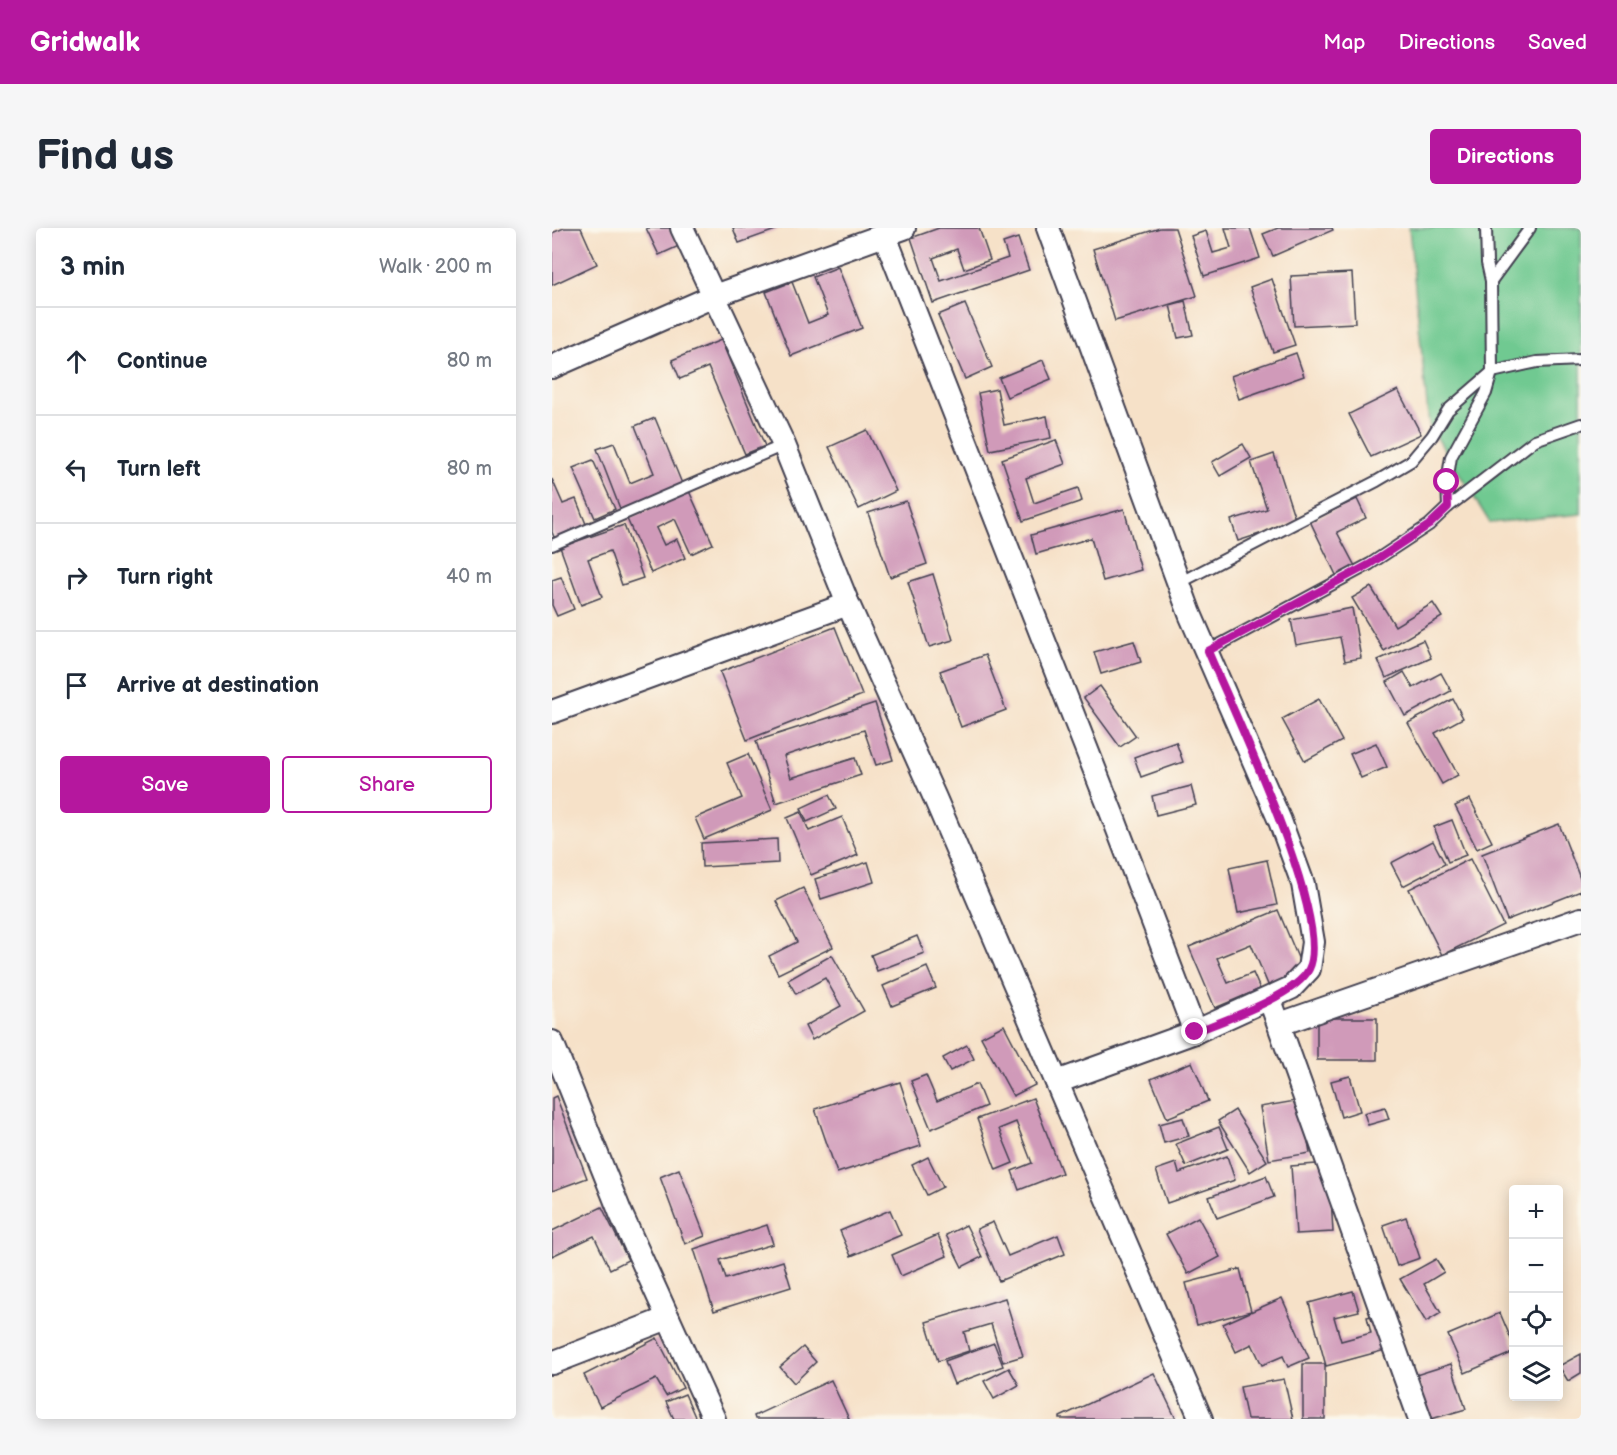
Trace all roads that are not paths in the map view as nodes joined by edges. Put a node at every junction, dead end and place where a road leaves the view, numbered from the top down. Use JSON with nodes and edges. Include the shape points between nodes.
{"nodes":[{"id":1,"x":682,"y":228,"type":"edge"},
{"id":2,"x":1048,"y":228,"type":"edge"},
{"id":3,"x":1486,"y":228,"type":"edge"},
{"id":4,"x":1530,"y":228,"type":"edge"},
{"id":5,"x":894,"y":232,"type":"edge"},
{"id":6,"x":1491,"y":281,"type":"junction"},
{"id":7,"x":714,"y":296,"type":"junction"},
{"id":8,"x":1581,"y":360,"type":"edge"},
{"id":9,"x":552,"y":367,"type":"edge"},
{"id":10,"x":1492,"y":372,"type":"junction"},
{"id":11,"x":1581,"y":424,"type":"edge"},
{"id":12,"x":784,"y":445,"type":"junction"},
{"id":13,"x":1448,"y":507,"type":"junction"},
{"id":14,"x":552,"y":545,"type":"edge"},
{"id":15,"x":1179,"y":584,"type":"junction"},
{"id":16,"x":848,"y":604,"type":"junction"},
{"id":17,"x":1208,"y":651,"type":"junction"},
{"id":18,"x":552,"y":712,"type":"edge"},
{"id":19,"x":1581,"y":919,"type":"edge"},
{"id":20,"x":1270,"y":1000,"type":"junction"},
{"id":21,"x":1280,"y":1024,"type":"junction"},
{"id":22,"x":1195,"y":1032,"type":"junction"},
{"id":23,"x":553,"y":1049,"type":"edge"},
{"id":24,"x":1057,"y":1082,"type":"junction"},
{"id":25,"x":668,"y":1318,"type":"junction"},
{"id":26,"x":552,"y":1363,"type":"edge"},
{"id":27,"x":714,"y":1419,"type":"edge"},
{"id":28,"x":1201,"y":1419,"type":"edge"},
{"id":29,"x":1420,"y":1419,"type":"edge"}],
"edges":[{"from":1,"to":7,"type":"street"},
{"from":2,"to":15,"type":"street"},
{"from":3,"to":6,"type":"lane"},
{"from":4,"to":6,"type":"lane"},
{"from":5,"to":7,"type":"street"},
{"from":5,"to":22,"type":"street"},
{"from":6,"to":10,"type":"lane"},
{"from":7,"to":9,"type":"street"},
{"from":7,"to":12,"type":"street"},
{"from":8,"to":10,"type":"lane","via":[[1537,362]]},
{"from":10,"to":13,"type":"lane","via":[[1486,393],[1451,457]]},
{"from":10,"to":15,"type":"lane","via":[[1448,410],[1411,461]]},
{"from":11,"to":13,"type":"lane","via":[[1535,440]]},
{"from":12,"to":14,"type":"lane"},
{"from":12,"to":16,"type":"street"},
{"from":13,"to":17,"type":"lane","via":[[1429,525],[1370,564]]},
{"from":15,"to":17,"type":"street"},
{"from":16,"to":18,"type":"street"},
{"from":16,"to":24,"type":"street"},
{"from":17,"to":20,"type":"street","via":[[1303,884],[1313,942],[1309,969],[1291,988]]},
{"from":19,"to":21,"type":"street"},
{"from":20,"to":21,"type":"street"},
{"from":20,"to":22,"type":"street"},
{"from":21,"to":29,"type":"street"},
{"from":22,"to":24,"type":"street"},
{"from":23,"to":25,"type":"street"},
{"from":24,"to":28,"type":"street"},
{"from":25,"to":26,"type":"street"},
{"from":25,"to":27,"type":"street"}]}
